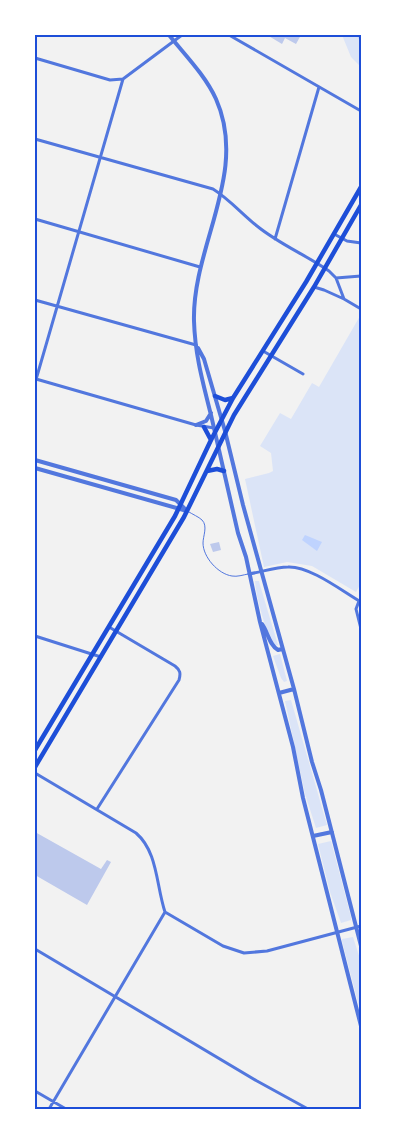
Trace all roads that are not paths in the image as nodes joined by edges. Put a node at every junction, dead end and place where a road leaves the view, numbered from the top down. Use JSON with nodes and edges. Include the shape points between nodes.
{"nodes":[{"id":1,"x":168,"y":35,"type":"edge"},
{"id":2,"x":182,"y":35,"type":"edge"},
{"id":3,"x":229,"y":35,"type":"edge"},
{"id":4,"x":174,"y":41,"type":"junction"},
{"id":5,"x":35,"y":58,"type":"edge"},
{"id":6,"x":122,"y":80,"type":"junction"},
{"id":7,"x":319,"y":87,"type":"junction"},
{"id":8,"x":361,"y":111,"type":"edge"},
{"id":9,"x":35,"y":139,"type":"edge"},
{"id":10,"x":100,"y":158,"type":"junction"},
{"id":11,"x":361,"y":187,"type":"edge"},
{"id":12,"x":220,"y":194,"type":"junction"},
{"id":13,"x":361,"y":205,"type":"edge"},
{"id":14,"x":35,"y":219,"type":"edge"},
{"id":15,"x":79,"y":231,"type":"junction"},
{"id":16,"x":334,"y":234,"type":"junction"},
{"id":17,"x":275,"y":239,"type":"junction"},
{"id":18,"x":341,"y":239,"type":"junction"},
{"id":19,"x":361,"y":243,"type":"edge"},
{"id":20,"x":317,"y":263,"type":"junction"},
{"id":21,"x":200,"y":267,"type":"junction"},
{"id":22,"x":325,"y":268,"type":"junction"},
{"id":23,"x":361,"y":276,"type":"edge"},
{"id":24,"x":336,"y":278,"type":"junction"},
{"id":25,"x":314,"y":287,"type":"junction"},
{"id":26,"x":344,"y":299,"type":"junction"},
{"id":27,"x":35,"y":300,"type":"edge"},
{"id":28,"x":57,"y":306,"type":"junction"},
{"id":29,"x":361,"y":309,"type":"edge"},
{"id":30,"x":196,"y":345,"type":"junction"},
{"id":31,"x":263,"y":351,"type":"junction"},
{"id":32,"x":271,"y":356,"type":"junction"},
{"id":33,"x":303,"y":374,"type":"dead end"},
{"id":34,"x":35,"y":380,"type":"edge"},
{"id":35,"x":215,"y":396,"type":"junction"},
{"id":36,"x":233,"y":398,"type":"junction"},
{"id":37,"x":211,"y":413,"type":"junction"},
{"id":38,"x":222,"y":418,"type":"junction"},
{"id":39,"x":196,"y":426,"type":"junction"},
{"id":40,"x":204,"y":427,"type":"junction"},
{"id":41,"x":215,"y":430,"type":"junction"},
{"id":42,"x":225,"y":431,"type":"junction"},
{"id":43,"x":211,"y":440,"type":"junction"},
{"id":44,"x":218,"y":445,"type":"junction"},
{"id":45,"x":35,"y":460,"type":"edge"},
{"id":46,"x":35,"y":468,"type":"edge"},
{"id":47,"x":207,"y":471,"type":"junction"},
{"id":48,"x":224,"y":471,"type":"junction"},
{"id":49,"x":181,"y":504,"type":"junction"},
{"id":50,"x":178,"y":509,"type":"junction"},
{"id":51,"x":187,"y":511,"type":"junction"},
{"id":52,"x":262,"y":572,"type":"junction"},
{"id":53,"x":249,"y":574,"type":"junction"},
{"id":54,"x":360,"y":602,"type":"edge"},
{"id":55,"x":260,"y":622,"type":"junction"},
{"id":56,"x":109,"y":627,"type":"junction"},
{"id":57,"x":361,"y":629,"type":"edge"},
{"id":58,"x":117,"y":632,"type":"junction"},
{"id":59,"x":35,"y":636,"type":"edge"},
{"id":60,"x":282,"y":649,"type":"junction"},
{"id":61,"x":93,"y":653,"type":"junction"},
{"id":62,"x":102,"y":657,"type":"junction"},
{"id":63,"x":294,"y":689,"type":"junction"},
{"id":64,"x":278,"y":693,"type":"junction"},
{"id":65,"x":35,"y":750,"type":"edge"},
{"id":66,"x":35,"y":767,"type":"edge"},
{"id":67,"x":35,"y":773,"type":"edge"},
{"id":68,"x":97,"y":809,"type":"junction"},
{"id":69,"x":332,"y":832,"type":"junction"},
{"id":70,"x":313,"y":836,"type":"junction"},
{"id":71,"x":165,"y":912,"type":"junction"},
{"id":72,"x":359,"y":927,"type":"edge"},
{"id":73,"x":337,"y":932,"type":"junction"},
{"id":74,"x":361,"y":946,"type":"edge"},
{"id":75,"x":35,"y":950,"type":"edge"},
{"id":76,"x":116,"y":997,"type":"junction"},
{"id":77,"x":361,"y":1026,"type":"edge"},
{"id":78,"x":35,"y":1091,"type":"edge"},
{"id":79,"x":54,"y":1102,"type":"junction"},
{"id":80,"x":296,"y":1103,"type":"junction"},
{"id":81,"x":49,"y":1109,"type":"edge"},
{"id":82,"x":66,"y":1109,"type":"edge"},
{"id":83,"x":294,"y":1109,"type":"edge"},
{"id":84,"x":308,"y":1109,"type":"edge"}],
"edges":[{"from":1,"to":4,"type":"street"},
{"from":2,"to":4,"type":"street"},
{"from":3,"to":7,"type":"street"},
{"from":4,"to":6,"type":"street"},
{"from":4,"to":12,"type":"street","via":[[208,84],[221,112],[227,137],[227,165]]},
{"from":5,"to":6,"type":"street","via":[[110,80]]},
{"from":6,"to":10,"type":"street"},
{"from":7,"to":8,"type":"street"},
{"from":7,"to":17,"type":"street"},
{"from":9,"to":10,"type":"street"},
{"from":10,"to":12,"type":"street"},
{"from":10,"to":15,"type":"street"},
{"from":11,"to":16,"type":"main road"},
{"from":12,"to":17,"type":"street"},
{"from":12,"to":21,"type":"street"},
{"from":13,"to":18,"type":"main road"},
{"from":14,"to":15,"type":"street"},
{"from":15,"to":21,"type":"street"},
{"from":15,"to":28,"type":"street"},
{"from":16,"to":18,"type":"street"},
{"from":16,"to":20,"type":"main road"},
{"from":17,"to":20,"type":"street"},
{"from":18,"to":19,"type":"street"},
{"from":18,"to":22,"type":"main road"},
{"from":20,"to":22,"type":"street"},
{"from":20,"to":31,"type":"main road"},
{"from":21,"to":30,"type":"street","via":[[194,294]]},
{"from":22,"to":24,"type":"street"},
{"from":22,"to":25,"type":"main road"},
{"from":23,"to":24,"type":"street"},
{"from":24,"to":26,"type":"street"},
{"from":25,"to":26,"type":"street"},
{"from":25,"to":32,"type":"main road"},
{"from":26,"to":29,"type":"street"},
{"from":27,"to":28,"type":"street"},
{"from":28,"to":30,"type":"street"},
{"from":28,"to":34,"type":"street"},
{"from":30,"to":35,"type":"street","via":[[204,359]]},
{"from":30,"to":37,"type":"street"},
{"from":31,"to":32,"type":"street"},
{"from":31,"to":36,"type":"main road"},
{"from":32,"to":33,"type":"street"},
{"from":32,"to":42,"type":"main road"},
{"from":34,"to":39,"type":"street"},
{"from":35,"to":36,"type":"main road","via":[[225,400]]},
{"from":35,"to":38,"type":"street"},
{"from":36,"to":38,"type":"main road"},
{"from":37,"to":39,"type":"street","via":[[206,421]]},
{"from":37,"to":41,"type":"street"},
{"from":38,"to":41,"type":"main road"},
{"from":38,"to":42,"type":"street"},
{"from":39,"to":40,"type":"street"},
{"from":40,"to":41,"type":"street"},
{"from":40,"to":43,"type":"main road"},
{"from":41,"to":43,"type":"main road"},
{"from":41,"to":44,"type":"street"},
{"from":42,"to":44,"type":"main road"},
{"from":42,"to":52,"type":"street"},
{"from":43,"to":49,"type":"main road"},
{"from":44,"to":47,"type":"main road"},
{"from":44,"to":48,"type":"street"},
{"from":45,"to":49,"type":"street"},
{"from":46,"to":50,"type":"street"},
{"from":47,"to":48,"type":"main road"},
{"from":47,"to":51,"type":"main road"},
{"from":48,"to":53,"type":"street"},
{"from":49,"to":50,"type":"main road"},
{"from":49,"to":51,"type":"street"},
{"from":50,"to":51,"type":"street"},
{"from":50,"to":56,"type":"main road"},
{"from":51,"to":53,"type":"lane","via":[[202,520],[205,526],[203,545],[206,558],[228,575]]},
{"from":51,"to":58,"type":"main road"},
{"from":52,"to":53,"type":"street"},
{"from":52,"to":54,"type":"street","via":[[290,566],[304,569]]},
{"from":52,"to":60,"type":"street"},
{"from":53,"to":55,"type":"street"},
{"from":54,"to":57,"type":"street","via":[[356,610]]},
{"from":55,"to":60,"type":"street","via":[[272,646]]},
{"from":55,"to":64,"type":"street"},
{"from":56,"to":58,"type":"street"},
{"from":56,"to":61,"type":"main road"},
{"from":58,"to":62,"type":"main road"},
{"from":58,"to":68,"type":"street","via":[[175,666],[180,671],[179,680]]},
{"from":59,"to":61,"type":"street"},
{"from":60,"to":63,"type":"street"},
{"from":61,"to":62,"type":"street"},
{"from":61,"to":65,"type":"main road"},
{"from":62,"to":66,"type":"main road"},
{"from":63,"to":64,"type":"street"},
{"from":63,"to":69,"type":"street"},
{"from":64,"to":70,"type":"street"},
{"from":67,"to":68,"type":"street"},
{"from":68,"to":71,"type":"street","via":[[144,840],[151,854]]},
{"from":69,"to":70,"type":"street"},
{"from":69,"to":72,"type":"street"},
{"from":70,"to":73,"type":"street"},
{"from":71,"to":73,"type":"street","via":[[223,946],[244,953],[267,951]]},
{"from":71,"to":76,"type":"street"},
{"from":72,"to":73,"type":"street"},
{"from":72,"to":74,"type":"street"},
{"from":73,"to":77,"type":"street"},
{"from":75,"to":76,"type":"street"},
{"from":76,"to":79,"type":"street"},
{"from":76,"to":80,"type":"street"},
{"from":78,"to":79,"type":"street"},
{"from":79,"to":81,"type":"street"},
{"from":79,"to":82,"type":"street"},
{"from":80,"to":83,"type":"street"},
{"from":80,"to":84,"type":"street"}]}
